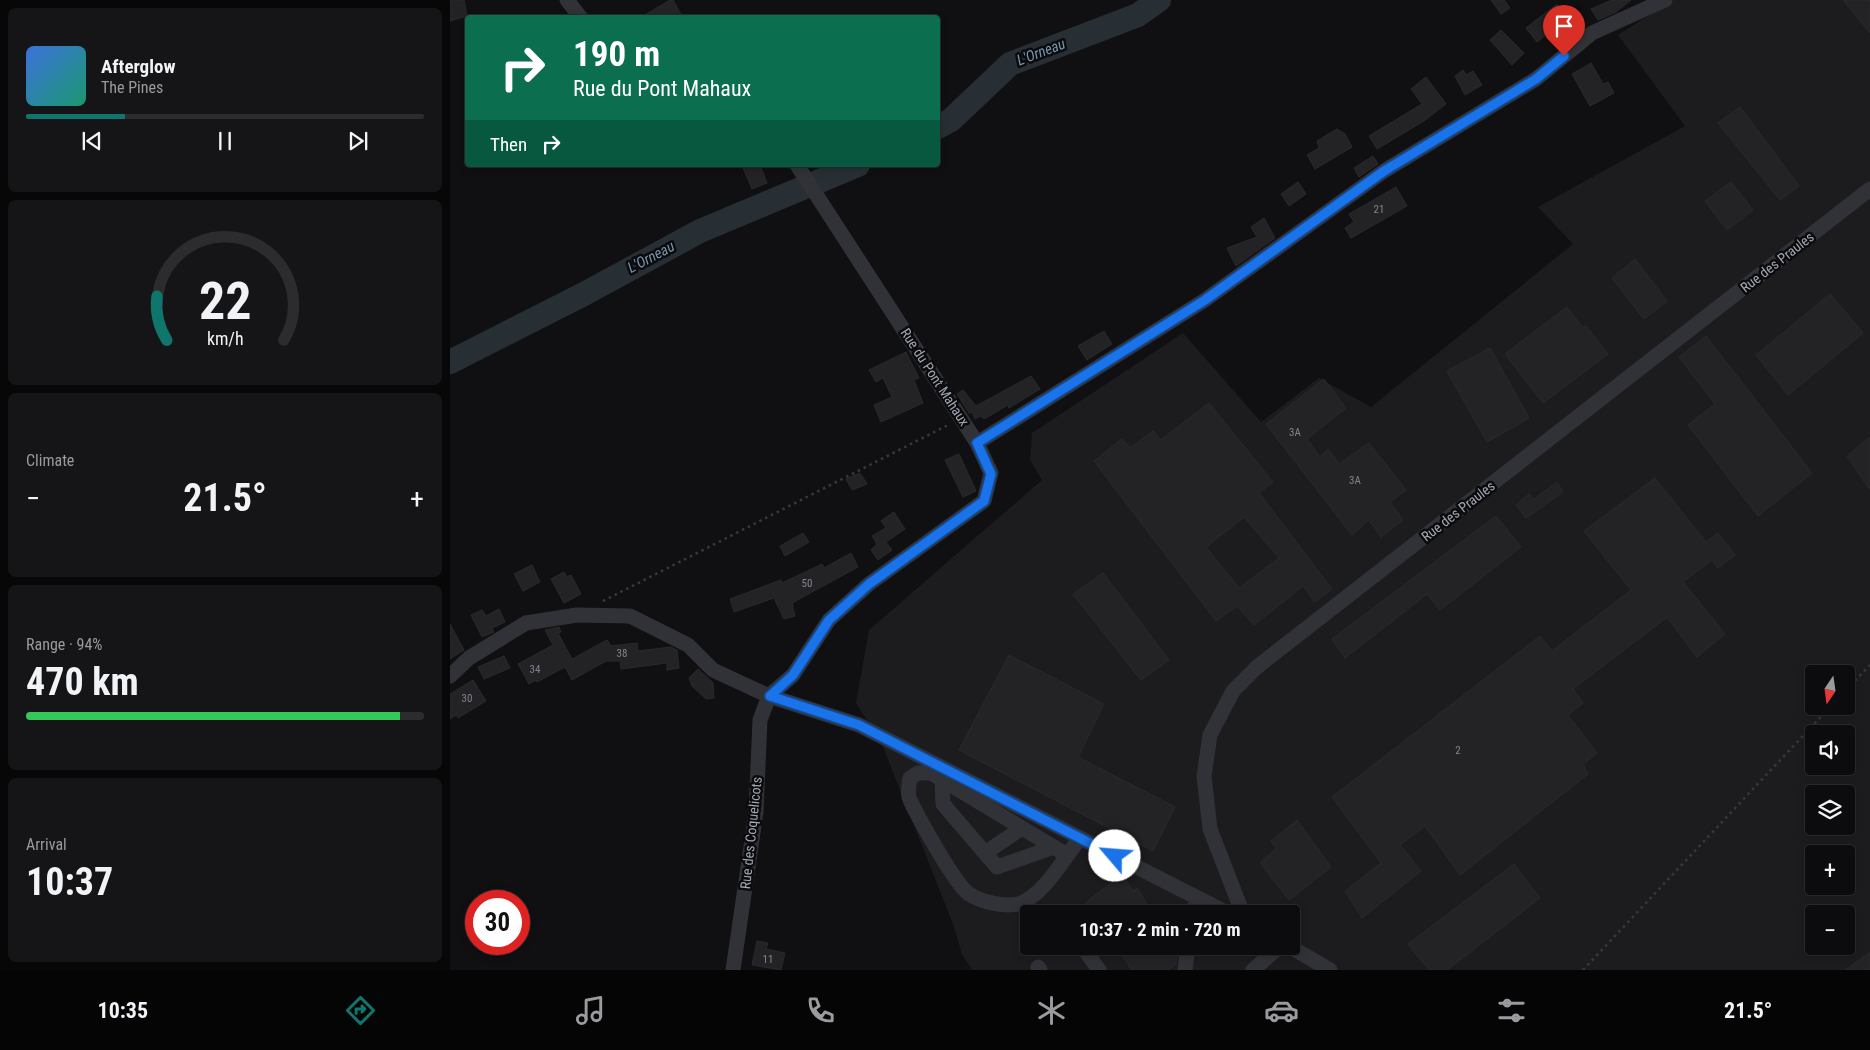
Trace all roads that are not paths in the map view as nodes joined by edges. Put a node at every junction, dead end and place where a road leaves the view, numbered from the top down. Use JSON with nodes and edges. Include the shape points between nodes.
{"nodes":[{"id":1,"x":567,"y":0,"type":"edge"},
{"id":2,"x":1665,"y":0,"type":"edge"},
{"id":3,"x":579,"y":15,"type":"edge"},
{"id":4,"x":801,"y":171,"type":"edge"},
{"id":5,"x":1870,"y":189,"type":"edge"},
{"id":6,"x":977,"y":443,"type":"junction"},
{"id":7,"x":450,"y":676,"type":"edge"},
{"id":8,"x":770,"y":696,"type":"junction"},
{"id":9,"x":942,"y":780,"type":"junction"},
{"id":10,"x":1022,"y":828,"type":"junction"},
{"id":11,"x":1080,"y":838,"type":"junction"},
{"id":12,"x":1060,"y":851,"type":"junction"},
{"id":13,"x":985,"y":853,"type":"junction"},
{"id":14,"x":1204,"y":901,"type":"junction"},
{"id":15,"x":1198,"y":905,"type":"edge"},
{"id":16,"x":1212,"y":905,"type":"edge"},
{"id":17,"x":1240,"y":905,"type":"edge"},
{"id":18,"x":1300,"y":953,"type":"edge"},
{"id":19,"x":1088,"y":955,"type":"edge"},
{"id":20,"x":1187,"y":955,"type":"edge"},
{"id":21,"x":1270,"y":955,"type":"edge"},
{"id":22,"x":733,"y":970,"type":"edge"},
{"id":23,"x":1099,"y":970,"type":"edge"},
{"id":24,"x":1185,"y":970,"type":"edge"},
{"id":25,"x":1253,"y":970,"type":"edge"},
{"id":26,"x":1330,"y":970,"type":"edge"}],
"edges":[{"from":1,"to":3,"type":"street"},
{"from":2,"to":6,"type":"street","via":[[1592,33],[1536,79],[1384,171],[1205,300]]},
{"from":4,"to":6,"type":"street","name":"Rue du Pont Mahaux"},
{"from":5,"to":17,"type":"street","name":"Rue des Praules","via":[[1257,668],[1233,691],[1210,735],[1204,776],[1210,829]]},
{"from":6,"to":8,"type":"street","name":"Rue du Pont Mahaux","via":[[991,474],[984,501],[869,584],[829,620],[793,675]]},
{"from":7,"to":8,"type":"street","via":[[469,658],[526,623],[577,615],[630,616],[688,645],[713,670]]},
{"from":8,"to":11,"type":"street","via":[[859,725]]},
{"from":8,"to":22,"type":"street","name":"Rue des Coquelicots","via":[[760,720],[756,812]]},
{"from":9,"to":10,"type":"street"},
{"from":9,"to":12,"type":"street","via":[[931,773],[918,773],[910,778],[909,798],[957,881],[969,894],[994,903],[1018,904],[1038,892]]},
{"from":9,"to":13,"type":"street","via":[[943,804]]},
{"from":10,"to":12,"type":"street"},
{"from":10,"to":13,"type":"street"},
{"from":11,"to":12,"type":"street"},
{"from":11,"to":14,"type":"street"},
{"from":12,"to":13,"type":"street","via":[[996,867]]},
{"from":14,"to":15,"type":"street"},
{"from":14,"to":16,"type":"street"},
{"from":18,"to":26,"type":"street"},
{"from":19,"to":23,"type":"street"},
{"from":20,"to":24,"type":"street"},
{"from":21,"to":25,"type":"street"}]}
